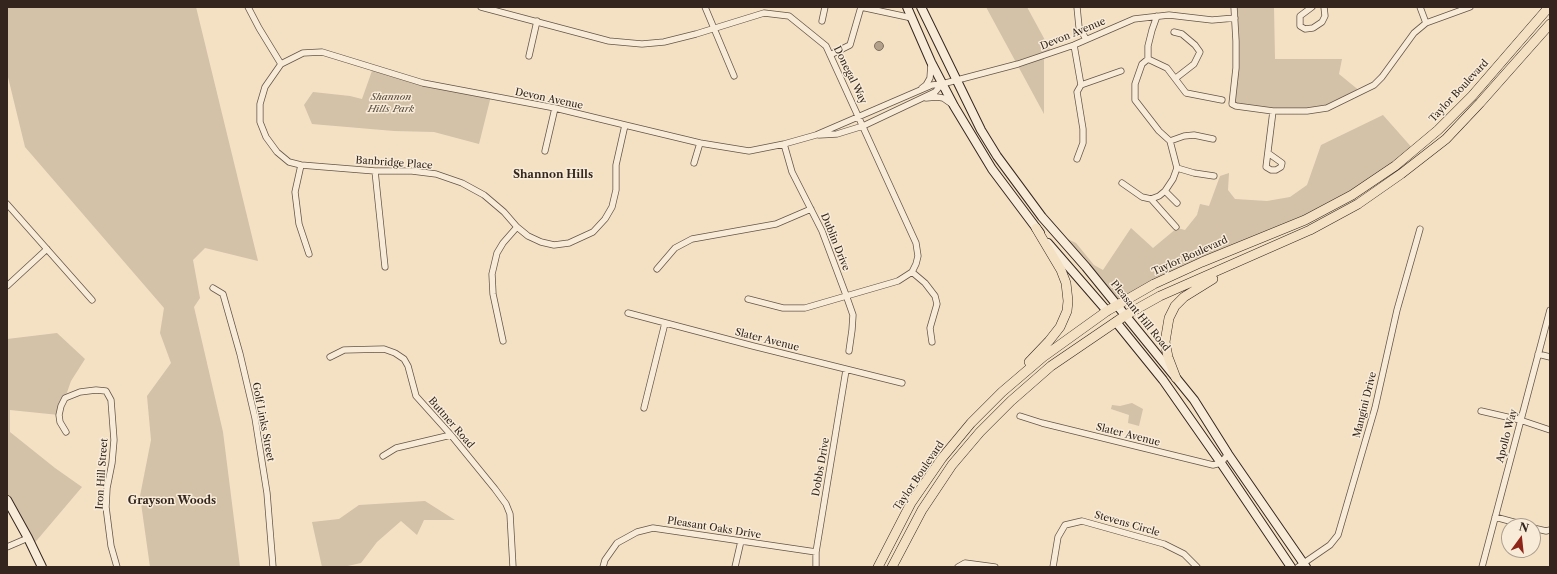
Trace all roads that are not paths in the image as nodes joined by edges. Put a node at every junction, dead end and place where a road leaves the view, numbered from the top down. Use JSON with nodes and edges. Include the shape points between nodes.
{"nodes":[{"id":1,"x":248,"y":7,"type":"edge"},
{"id":2,"x":481,"y":7,"type":"edge"},
{"id":3,"x":705,"y":7,"type":"edge"},
{"id":4,"x":776,"y":7,"type":"edge"},
{"id":5,"x":825,"y":7,"type":"edge"},
{"id":6,"x":907,"y":7,"type":"edge"},
{"id":7,"x":921,"y":7,"type":"edge"},
{"id":8,"x":1077,"y":7,"type":"edge"},
{"id":9,"x":1234,"y":7,"type":"edge"},
{"id":10,"x":1312,"y":7,"type":"edge"},
{"id":11,"x":1324,"y":7,"type":"edge"},
{"id":12,"x":1420,"y":7,"type":"edge"},
{"id":13,"x":1470,"y":7,"type":"edge"},
{"id":14,"x":1548,"y":8,"type":"edge"},
{"id":15,"x":775,"y":14,"type":"junction"},
{"id":16,"x":1157,"y":16,"type":"junction"},
{"id":17,"x":912,"y":18,"type":"junction"},
{"id":18,"x":1235,"y":18,"type":"junction"},
{"id":19,"x":537,"y":21,"type":"junction"},
{"id":20,"x":822,"y":21,"type":"dead end"},
{"id":21,"x":1426,"y":23,"type":"junction"},
{"id":22,"x":1550,"y":24,"type":"edge"},
{"id":23,"x":714,"y":28,"type":"junction"},
{"id":24,"x":1174,"y":32,"type":"dead end"},
{"id":25,"x":1086,"y":39,"type":"junction"},
{"id":26,"x":1074,"y":45,"type":"junction"},
{"id":27,"x":830,"y":55,"type":"junction"},
{"id":28,"x":529,"y":56,"type":"dead end"},
{"id":29,"x":1148,"y":58,"type":"junction"},
{"id":30,"x":931,"y":62,"type":"junction"},
{"id":31,"x":281,"y":64,"type":"junction"},
{"id":32,"x":1121,"y":71,"type":"dead end"},
{"id":33,"x":734,"y":76,"type":"dead end"},
{"id":34,"x":1176,"y":78,"type":"junction"},
{"id":35,"x":957,"y":79,"type":"junction"},
{"id":36,"x":942,"y":84,"type":"junction"},
{"id":37,"x":1081,"y":85,"type":"junction"},
{"id":38,"x":918,"y":92,"type":"junction"},
{"id":39,"x":920,"y":99,"type":"junction"},
{"id":40,"x":1222,"y":100,"type":"dead end"},
{"id":41,"x":954,"y":106,"type":"junction"},
{"id":42,"x":555,"y":108,"type":"junction"},
{"id":43,"x":1273,"y":111,"type":"junction"},
{"id":44,"x":859,"y":115,"type":"junction"},
{"id":45,"x":625,"y":125,"type":"junction"},
{"id":46,"x":863,"y":126,"type":"junction"},
{"id":47,"x":816,"y":135,"type":"junction"},
{"id":48,"x":1213,"y":139,"type":"dead end"},
{"id":49,"x":1170,"y":141,"type":"junction"},
{"id":50,"x":700,"y":143,"type":"junction"},
{"id":51,"x":784,"y":144,"type":"junction"},
{"id":52,"x":545,"y":151,"type":"dead end"},
{"id":53,"x":1268,"y":153,"type":"dead end"},
{"id":54,"x":1077,"y":159,"type":"dead end"},
{"id":55,"x":694,"y":163,"type":"dead end"},
{"id":56,"x":301,"y":166,"type":"junction"},
{"id":57,"x":1177,"y":168,"type":"junction"},
{"id":58,"x":375,"y":171,"type":"junction"},
{"id":59,"x":1214,"y":176,"type":"dead end"},
{"id":60,"x":1122,"y":183,"type":"dead end"},
{"id":61,"x":1165,"y":191,"type":"junction"},
{"id":62,"x":1151,"y":199,"type":"junction"},
{"id":63,"x":1177,"y":203,"type":"dead end"},
{"id":64,"x":7,"y":204,"type":"edge"},
{"id":65,"x":811,"y":209,"type":"junction"},
{"id":66,"x":517,"y":227,"type":"junction"},
{"id":67,"x":1176,"y":227,"type":"dead end"},
{"id":68,"x":1036,"y":228,"type":"junction"},
{"id":69,"x":1420,"y":229,"type":"dead end"},
{"id":70,"x":46,"y":249,"type":"junction"},
{"id":71,"x":309,"y":254,"type":"dead end"},
{"id":72,"x":1238,"y":262,"type":"junction"},
{"id":73,"x":385,"y":267,"type":"dead end"},
{"id":74,"x":657,"y":269,"type":"dead end"},
{"id":75,"x":912,"y":272,"type":"junction"},
{"id":76,"x":7,"y":286,"type":"edge"},
{"id":77,"x":213,"y":288,"type":"dead end"},
{"id":78,"x":846,"y":295,"type":"junction"},
{"id":79,"x":748,"y":299,"type":"dead end"},
{"id":80,"x":92,"y":300,"type":"dead end"},
{"id":81,"x":1116,"y":305,"type":"junction"},
{"id":82,"x":1550,"y":310,"type":"edge"},
{"id":83,"x":1106,"y":311,"type":"junction"},
{"id":84,"x":628,"y":313,"type":"dead end"},
{"id":85,"x":1126,"y":315,"type":"junction"},
{"id":86,"x":1116,"y":322,"type":"junction"},
{"id":87,"x":665,"y":323,"type":"junction"},
{"id":88,"x":503,"y":341,"type":"dead end"},
{"id":89,"x":932,"y":342,"type":"dead end"},
{"id":90,"x":849,"y":351,"type":"dead end"},
{"id":91,"x":1538,"y":354,"type":"junction"},
{"id":92,"x":330,"y":357,"type":"dead end"},
{"id":93,"x":1550,"y":357,"type":"edge"},
{"id":94,"x":846,"y":370,"type":"junction"},
{"id":95,"x":1176,"y":378,"type":"junction"},
{"id":96,"x":902,"y":383,"type":"dead end"},
{"id":97,"x":1002,"y":392,"type":"junction"},
{"id":98,"x":644,"y":408,"type":"dead end"},
{"id":99,"x":1481,"y":411,"type":"dead end"},
{"id":100,"x":1020,"y":416,"type":"dead end"},
{"id":101,"x":1520,"y":420,"type":"junction"},
{"id":102,"x":1550,"y":430,"type":"edge"},
{"id":103,"x":66,"y":432,"type":"dead end"},
{"id":104,"x":451,"y":435,"type":"junction"},
{"id":105,"x":1228,"y":454,"type":"junction"},
{"id":106,"x":383,"y":456,"type":"dead end"},
{"id":107,"x":1221,"y":463,"type":"junction"},
{"id":108,"x":7,"y":500,"type":"edge"},
{"id":109,"x":1495,"y":517,"type":"junction"},
{"id":110,"x":1501,"y":519,"type":"edge"},
{"id":111,"x":28,"y":538,"type":"junction"},
{"id":112,"x":741,"y":541,"type":"junction"},
{"id":113,"x":7,"y":547,"type":"edge"},
{"id":114,"x":816,"y":552,"type":"junction"},
{"id":115,"x":1302,"y":566,"type":"edge"},
{"id":116,"x":42,"y":567,"type":"edge"},
{"id":117,"x":117,"y":567,"type":"edge"},
{"id":118,"x":273,"y":567,"type":"edge"},
{"id":119,"x":513,"y":567,"type":"edge"},
{"id":120,"x":603,"y":567,"type":"edge"},
{"id":121,"x":735,"y":567,"type":"edge"},
{"id":122,"x":816,"y":567,"type":"edge"},
{"id":123,"x":878,"y":567,"type":"edge"},
{"id":124,"x":892,"y":567,"type":"edge"},
{"id":125,"x":958,"y":567,"type":"edge"},
{"id":126,"x":995,"y":567,"type":"edge"},
{"id":127,"x":1053,"y":567,"type":"edge"},
{"id":128,"x":1197,"y":567,"type":"edge"},
{"id":129,"x":1291,"y":567,"type":"edge"},
{"id":130,"x":1482,"y":567,"type":"edge"}],
"edges":[{"from":1,"to":31,"type":"street"},
{"from":2,"to":19,"type":"street","name":"Donegal Way"},
{"from":3,"to":23,"type":"street"},
{"from":4,"to":15,"type":"street"},
{"from":5,"to":20,"type":"street"},
{"from":6,"to":17,"type":"main road"},
{"from":7,"to":35,"type":"main road","name":"Pleasant Hill Road"},
{"from":8,"to":25,"type":"street","via":[[1079,27]]},
{"from":9,"to":18,"type":"street"},
{"from":10,"to":11,"type":"street","via":[[1300,16],[1300,26],[1305,29],[1313,28],[1322,22],[1325,16]]},
{"from":12,"to":21,"type":"street"},
{"from":13,"to":21,"type":"street"},
{"from":14,"to":81,"type":"main road","name":"Taylor Boulevard","via":[[1472,96],[1395,166],[1352,195],[1305,220],[1202,262]]},
{"from":15,"to":23,"type":"street","name":"Donegal Way","via":[[764,13]]},
{"from":15,"to":27,"type":"street","name":"Donegal Way","via":[[789,16],[826,46]]},
{"from":16,"to":18,"type":"street","name":"Devon Avenue","via":[[1212,20]]},
{"from":16,"to":25,"type":"street","name":"Devon Avenue","via":[[1134,19]]},
{"from":16,"to":29,"type":"street","via":[[1148,46]]},
{"from":17,"to":27,"type":"street","via":[[861,7],[850,45]]},
{"from":17,"to":30,"type":"main road"},
{"from":18,"to":43,"type":"street","via":[[1236,68],[1232,104]]},
{"from":19,"to":23,"type":"street","name":"Donegal Way","via":[[609,41],[642,44],[664,42]]},
{"from":19,"to":28,"type":"street"},
{"from":21,"to":43,"type":"street","via":[[1414,33],[1382,78],[1374,85],[1327,108]]},
{"from":22,"to":72,"type":"main road","via":[[1480,104],[1446,138],[1401,174],[1358,204]]},
{"from":23,"to":33,"type":"street"},
{"from":24,"to":34,"type":"street","via":[[1182,34],[1200,52],[1194,64]]},
{"from":25,"to":26,"type":"street","name":"Devon Avenue"},
{"from":26,"to":35,"type":"street","name":"Devon Avenue","via":[[1018,64]]},
{"from":26,"to":37,"type":"street"},
{"from":27,"to":44,"type":"street","name":"Donegal Way"},
{"from":29,"to":34,"type":"street","via":[[1167,68]]},
{"from":29,"to":49,"type":"street","via":[[1142,64],[1136,84],[1135,100]]},
{"from":30,"to":36,"type":"main road"},
{"from":30,"to":38,"type":"street","name":"Devon Avenue","via":[[930,78],[926,86]]},
{"from":31,"to":42,"type":"street","name":"Devon Avenue","via":[[304,53],[322,52],[423,83]]},
{"from":31,"to":56,"type":"street","name":"Banbridge Place","via":[[265,87],[260,104],[260,122],[266,137],[277,152],[289,162]]},
{"from":32,"to":37,"type":"street"},
{"from":34,"to":40,"type":"street","via":[[1186,93]]},
{"from":35,"to":36,"type":"street","name":"Devon Avenue"},
{"from":35,"to":81,"type":"main road","name":"Pleasant Hill Road","via":[[997,156],[1042,217]]},
{"from":36,"to":38,"type":"street","name":"Devon Avenue","via":[[932,85]]},
{"from":36,"to":39,"type":"street","name":"Devon Avenue","via":[[935,92]]},
{"from":36,"to":41,"type":"main road"},
{"from":37,"to":54,"type":"street","via":[[1076,92],[1083,143]]},
{"from":38,"to":44,"type":"street","name":"Devon Avenue"},
{"from":39,"to":41,"type":"street","name":"Devon Avenue","via":[[937,96]]},
{"from":39,"to":46,"type":"street","name":"Devon Avenue"},
{"from":41,"to":68,"type":"main road","via":[[992,169]]},
{"from":42,"to":45,"type":"street","name":"Devon Avenue"},
{"from":42,"to":52,"type":"street"},
{"from":43,"to":53,"type":"street"},
{"from":44,"to":46,"type":"street","name":"Donegal Way"},
{"from":44,"to":47,"type":"street","name":"Devon Avenue"},
{"from":45,"to":50,"type":"street","name":"Devon Avenue"},
{"from":45,"to":66,"type":"street","name":"Banbridge Place","via":[[616,165],[616,190],[612,207],[593,232],[569,243],[554,245],[528,236]]},
{"from":46,"to":47,"type":"street","name":"Devon Avenue","via":[[836,134]]},
{"from":46,"to":75,"type":"street","name":"Donegal Way","via":[[916,243],[918,256]]},
{"from":47,"to":51,"type":"street","name":"Devon Avenue"},
{"from":48,"to":49,"type":"street","via":[[1194,135]]},
{"from":49,"to":57,"type":"street"},
{"from":50,"to":51,"type":"street","name":"Devon Avenue","via":[[749,151]]},
{"from":50,"to":55,"type":"street"},
{"from":51,"to":65,"type":"street","name":"Dublin Drive","via":[[792,172]]},
{"from":56,"to":58,"type":"street","name":"Banbridge Place"},
{"from":56,"to":71,"type":"street","via":[[295,192],[299,224]]},
{"from":57,"to":59,"type":"street"},
{"from":57,"to":61,"type":"street"},
{"from":58,"to":66,"type":"street","name":"Banbridge Place","via":[[436,174],[462,183],[484,195]]},
{"from":58,"to":73,"type":"street"},
{"from":60,"to":62,"type":"street","via":[[1138,195]]},
{"from":61,"to":62,"type":"street"},
{"from":61,"to":63,"type":"street"},
{"from":62,"to":67,"type":"street"},
{"from":64,"to":70,"type":"street"},
{"from":65,"to":74,"type":"street","via":[[776,224],[692,240],[675,248]]},
{"from":65,"to":78,"type":"street","name":"Dublin Drive"},
{"from":66,"to":88,"type":"street","via":[[497,253],[492,274],[493,294]]},
{"from":68,"to":83,"type":"main road"},
{"from":68,"to":97,"type":"main road","via":[[1066,283],[1067,311],[1060,327],[1049,341]]},
{"from":69,"to":115,"type":"street","name":"Mangini Drive","via":[[1397,310],[1375,408],[1338,535],[1330,545]]},
{"from":70,"to":76,"type":"street"},
{"from":70,"to":80,"type":"street"},
{"from":72,"to":85,"type":"main road","via":[[1160,296]]},
{"from":72,"to":95,"type":"main road","via":[[1184,297],[1175,306],[1169,318],[1166,342],[1168,357]]},
{"from":75,"to":78,"type":"street","via":[[898,280]]},
{"from":75,"to":89,"type":"street","via":[[925,283],[937,304],[930,328]]},
{"from":77,"to":118,"type":"street","name":"Golf Links Street","via":[[223,294],[255,418],[267,493]]},
{"from":78,"to":79,"type":"street","via":[[805,308],[783,308]]},
{"from":78,"to":90,"type":"street","name":"Dublin Drive","via":[[853,315]]},
{"from":81,"to":83,"type":"main road","name":"Taylor Boulevard"},
{"from":81,"to":85,"type":"main road","name":"Pleasant Hill Road"},
{"from":82,"to":91,"type":"street","name":"Apollo Way"},
{"from":83,"to":86,"type":"main road"},
{"from":83,"to":97,"type":"main road","name":"Taylor Boulevard","via":[[1043,357]]},
{"from":84,"to":87,"type":"street","name":"Slater Avenue"},
{"from":85,"to":86,"type":"main road"},
{"from":85,"to":95,"type":"main road","name":"Pleasant Hill Road"},
{"from":86,"to":107,"type":"main road","via":[[1163,380]]},
{"from":86,"to":124,"type":"main road","via":[[1051,366],[980,432],[952,465],[922,510]]},
{"from":87,"to":94,"type":"street","name":"Slater Avenue"},
{"from":87,"to":98,"type":"street"},
{"from":91,"to":93,"type":"street"},
{"from":91,"to":101,"type":"street","name":"Apollo Way"},
{"from":92,"to":104,"type":"street","name":"Buttner Road","via":[[344,350],[384,349],[395,353],[404,359],[408,366],[416,396]]},
{"from":94,"to":96,"type":"street","name":"Slater Avenue"},
{"from":94,"to":114,"type":"street","name":"Dobbs Drive"},
{"from":95,"to":105,"type":"main road","name":"Pleasant Hill Road","via":[[1194,400]]},
{"from":97,"to":123,"type":"main road","name":"Taylor Boulevard","via":[[971,423],[942,458],[911,503]]},
{"from":99,"to":101,"type":"street"},
{"from":100,"to":107,"type":"street","name":"Slater Avenue","via":[[1213,465]]},
{"from":101,"to":102,"type":"street"},
{"from":101,"to":109,"type":"street","name":"Apollo Way"},
{"from":103,"to":117,"type":"street","name":"Iron Hill Street","via":[[60,422],[61,406],[65,398],[80,392],[106,391],[112,400],[114,440],[106,507],[111,546]]},
{"from":104,"to":106,"type":"street","via":[[396,448]]},
{"from":104,"to":119,"type":"street","name":"Buttner Road","via":[[508,509]]},
{"from":105,"to":107,"type":"street"},
{"from":105,"to":115,"type":"main road","name":"Pleasant Hill Road"},
{"from":107,"to":129,"type":"main road"},
{"from":108,"to":111,"type":"main road"},
{"from":109,"to":110,"type":"street"},
{"from":109,"to":130,"type":"street","name":"Apollo Way"},
{"from":111,"to":113,"type":"street"},
{"from":111,"to":116,"type":"main road"},
{"from":112,"to":114,"type":"street","name":"Pleasant Oaks Drive"},
{"from":112,"to":120,"type":"street","name":"Pleasant Oaks Drive","via":[[654,528],[637,532],[617,543]]},
{"from":112,"to":121,"type":"street"},
{"from":114,"to":122,"type":"street","name":"Dobbs Drive"},
{"from":125,"to":126,"type":"street","via":[[964,563]]},
{"from":127,"to":128,"type":"street","name":"Stevens Circle","via":[[1058,537],[1065,525],[1082,521],[1164,544],[1184,554]]}]}
